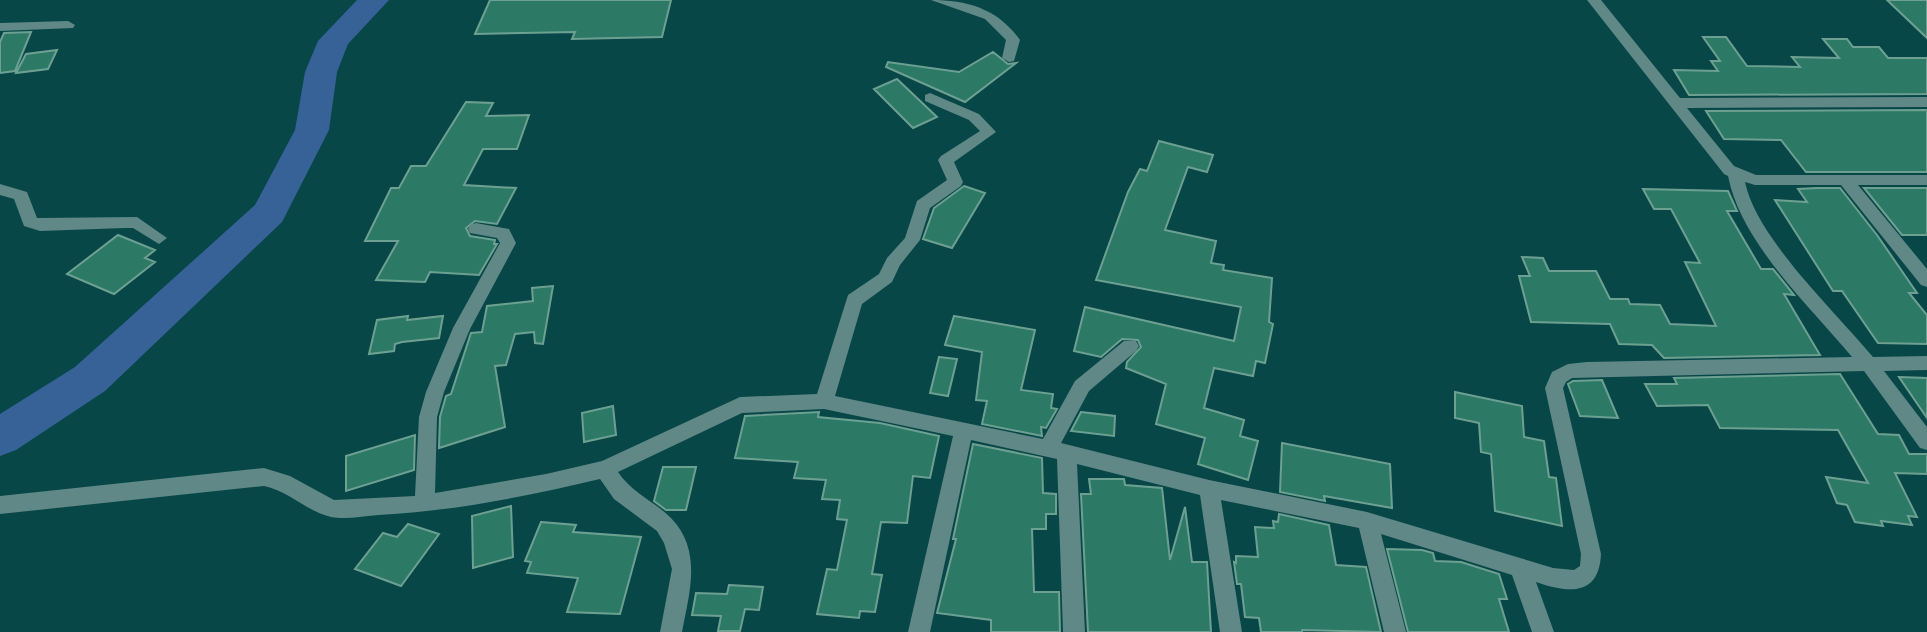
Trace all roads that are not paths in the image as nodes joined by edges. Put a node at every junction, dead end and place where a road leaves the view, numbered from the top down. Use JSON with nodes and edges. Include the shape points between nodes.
{"nodes":[{"id":1,"x":938,"y":0,"type":"edge"},
{"id":2,"x":1594,"y":0,"type":"edge"},
{"id":3,"x":68,"y":25,"type":"dead end"},
{"id":4,"x":0,"y":27,"type":"edge"},
{"id":5,"x":1009,"y":58,"type":"dead end"},
{"id":6,"x":929,"y":98,"type":"dead end"},
{"id":7,"x":1927,"y":102,"type":"edge"},
{"id":8,"x":1679,"y":103,"type":"junction"},
{"id":9,"x":1735,"y":175,"type":"junction"},
{"id":10,"x":1845,"y":180,"type":"junction"},
{"id":11,"x":1927,"y":180,"type":"edge"},
{"id":12,"x":0,"y":189,"type":"edge"},
{"id":13,"x":476,"y":229,"type":"dead end"},
{"id":14,"x":159,"y":238,"type":"dead end"},
{"id":15,"x":1909,"y":260,"type":"junction"},
{"id":16,"x":1927,"y":260,"type":"edge"},
{"id":17,"x":1927,"y":281,"type":"edge"},
{"id":18,"x":1130,"y":346,"type":"dead end"},
{"id":19,"x":1927,"y":363,"type":"edge"},
{"id":20,"x":1870,"y":365,"type":"junction"},
{"id":21,"x":824,"y":401,"type":"junction"},
{"id":22,"x":964,"y":429,"type":"junction"},
{"id":23,"x":1927,"y":442,"type":"edge"},
{"id":24,"x":1058,"y":451,"type":"junction"},
{"id":25,"x":605,"y":469,"type":"junction"},
{"id":26,"x":1209,"y":489,"type":"junction"},
{"id":27,"x":425,"y":504,"type":"junction"},
{"id":28,"x":0,"y":505,"type":"edge"},
{"id":29,"x":1367,"y":521,"type":"junction"},
{"id":30,"x":1519,"y":566,"type":"junction"},
{"id":31,"x":671,"y":632,"type":"edge"},
{"id":32,"x":919,"y":632,"type":"edge"},
{"id":33,"x":1074,"y":632,"type":"edge"},
{"id":34,"x":1231,"y":632,"type":"edge"},
{"id":35,"x":1395,"y":632,"type":"edge"},
{"id":36,"x":1543,"y":632,"type":"edge"}],
"edges":[{"from":1,"to":5,"type":"street","via":[[987,13],[1013,40]]},
{"from":2,"to":8,"type":"street"},
{"from":3,"to":4,"type":"street"},
{"from":6,"to":21,"type":"street","via":[[974,117],[989,132],[946,160],[955,182],[923,205],[912,240],[892,262],[886,278],[854,300]]},
{"from":7,"to":8,"type":"street"},
{"from":8,"to":9,"type":"street"},
{"from":9,"to":10,"type":"street","via":[[1755,180]]},
{"from":9,"to":20,"type":"street","via":[[1737,189],[1769,244]]},
{"from":10,"to":11,"type":"street"},
{"from":10,"to":15,"type":"street"},
{"from":12,"to":14,"type":"street","via":[[21,196],[30,222],[137,223]]},
{"from":13,"to":27,"type":"street","via":[[503,233],[508,243],[462,328],[435,392],[428,417]]},
{"from":15,"to":16,"type":"street"},
{"from":15,"to":17,"type":"street"},
{"from":18,"to":24,"type":"street","via":[[1082,386]]},
{"from":19,"to":20,"type":"street"},
{"from":20,"to":23,"type":"street"},
{"from":20,"to":30,"type":"street","via":[[1568,371],[1558,377],[1554,388],[1591,554],[1590,571],[1577,580],[1553,578]]},
{"from":21,"to":22,"type":"street"},
{"from":21,"to":25,"type":"street","via":[[740,405]]},
{"from":22,"to":24,"type":"street"},
{"from":22,"to":32,"type":"street"},
{"from":24,"to":26,"type":"street"},
{"from":24,"to":33,"type":"street"},
{"from":25,"to":27,"type":"street"},
{"from":25,"to":31,"type":"street","via":[[621,492],[664,525],[673,539],[682,569]]},
{"from":26,"to":29,"type":"street"},
{"from":26,"to":34,"type":"street"},
{"from":27,"to":28,"type":"street","via":[[334,509],[319,506],[279,479],[264,477]]},
{"from":29,"to":30,"type":"street"},
{"from":29,"to":35,"type":"street"},
{"from":30,"to":36,"type":"street"}]}
